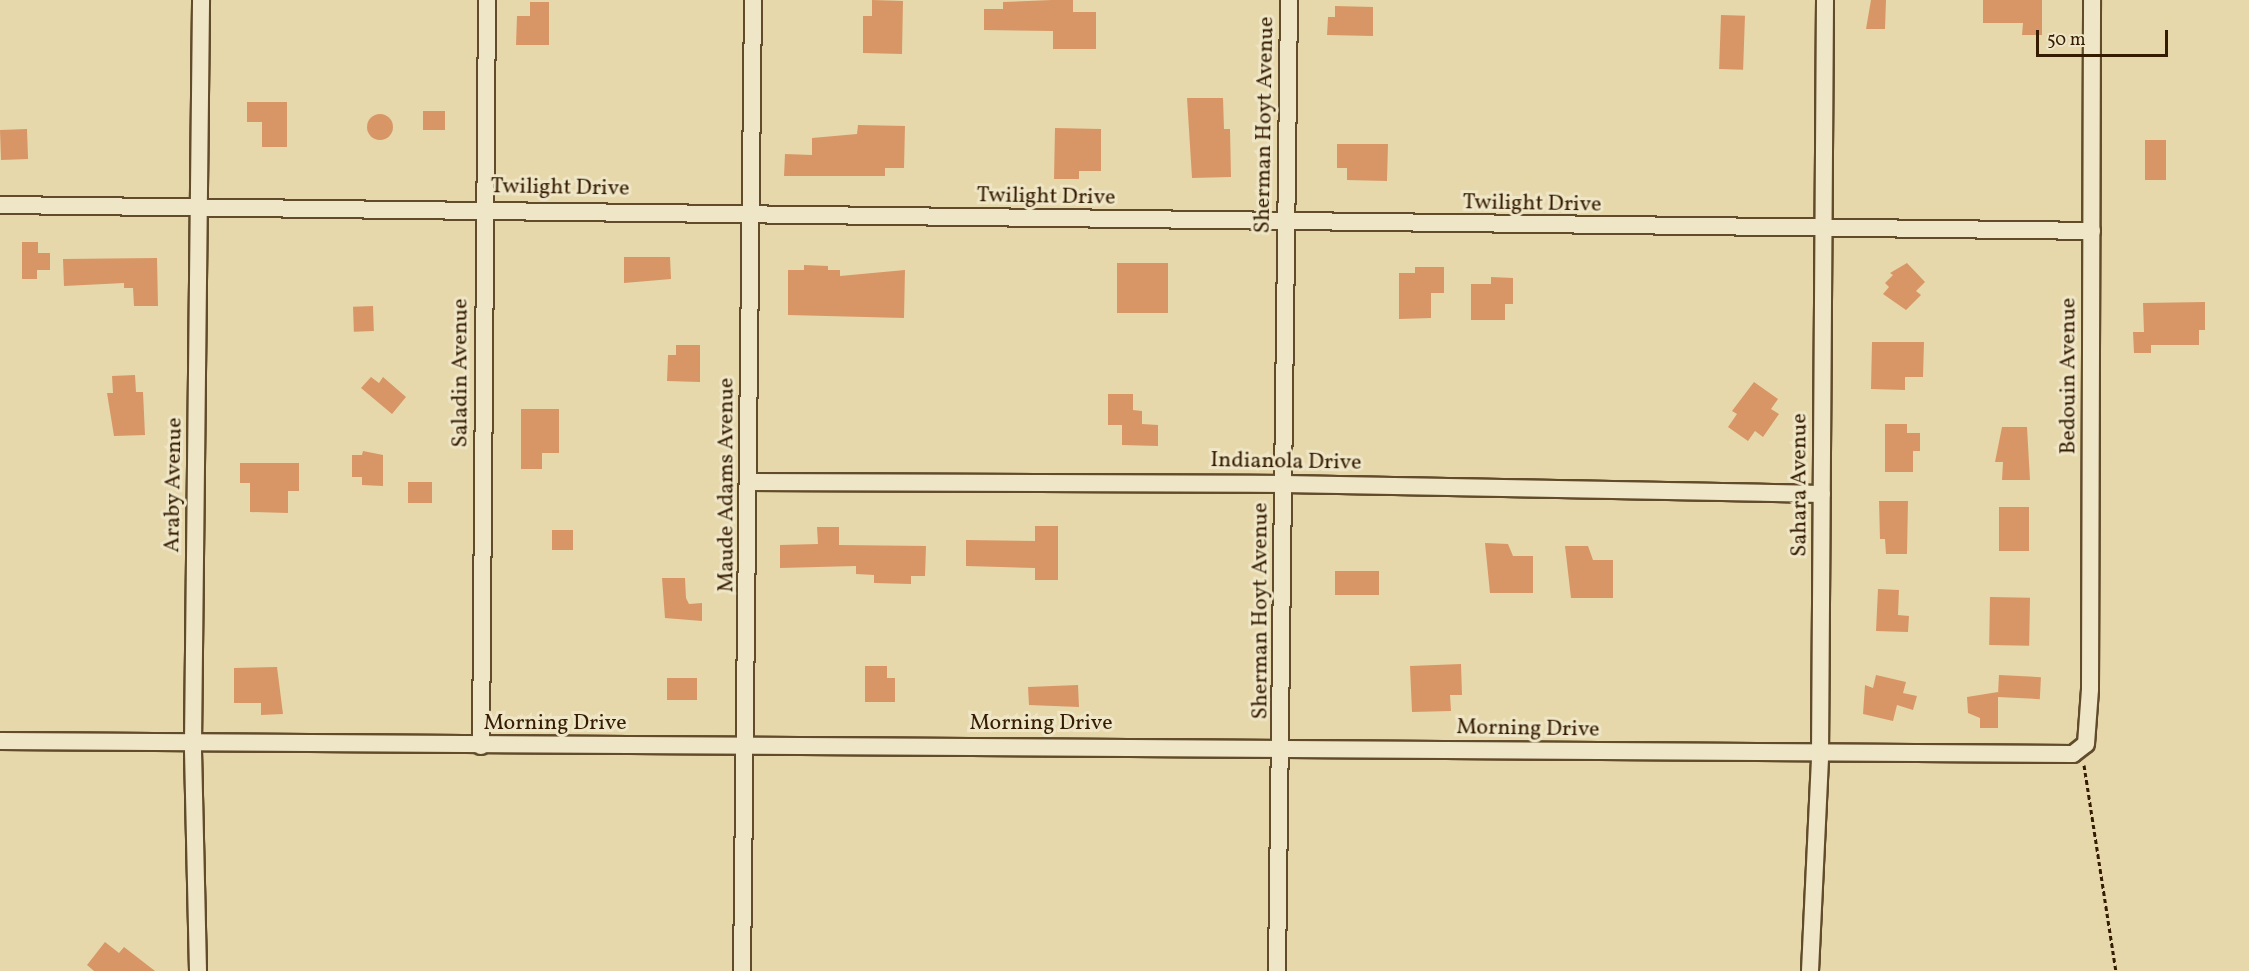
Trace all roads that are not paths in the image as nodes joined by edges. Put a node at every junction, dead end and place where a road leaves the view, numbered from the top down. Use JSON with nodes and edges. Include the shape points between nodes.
{"nodes":[{"id":1,"x":201,"y":0,"type":"edge"},
{"id":2,"x":487,"y":0,"type":"edge"},
{"id":3,"x":753,"y":0,"type":"edge"},
{"id":4,"x":1289,"y":0,"type":"edge"},
{"id":5,"x":1825,"y":0,"type":"edge"},
{"id":6,"x":2092,"y":0,"type":"edge"},
{"id":7,"x":0,"y":206,"type":"edge"},
{"id":8,"x":201,"y":206,"type":"junction"},
{"id":9,"x":485,"y":209,"type":"junction"},
{"id":10,"x":751,"y":216,"type":"junction"},
{"id":11,"x":1286,"y":223,"type":"junction"},
{"id":12,"x":1824,"y":231,"type":"junction"},
{"id":13,"x":2092,"y":231,"type":"junction"},
{"id":14,"x":750,"y":482,"type":"junction"},
{"id":15,"x":1284,"y":484,"type":"junction"},
{"id":16,"x":1822,"y":494,"type":"junction"},
{"id":17,"x":0,"y":741,"type":"edge"},
{"id":18,"x":193,"y":743,"type":"junction"},
{"id":19,"x":481,"y":746,"type":"junction"},
{"id":20,"x":747,"y":747,"type":"junction"},
{"id":21,"x":1282,"y":748,"type":"junction"},
{"id":22,"x":2082,"y":750,"type":"joint"},
{"id":23,"x":1820,"y":755,"type":"junction"},
{"id":24,"x":198,"y":971,"type":"edge"},
{"id":25,"x":741,"y":971,"type":"edge"},
{"id":26,"x":1277,"y":971,"type":"edge"},
{"id":27,"x":1810,"y":971,"type":"edge"}],
"edges":[{"from":1,"to":8,"type":"street","name":"Araby Avenue"},
{"from":2,"to":9,"type":"street","name":"Saladin Avenue"},
{"from":3,"to":10,"type":"street","name":"Maude Adams Avenue"},
{"from":4,"to":11,"type":"street","name":"Sherman Hoyt Avenue"},
{"from":5,"to":12,"type":"street","name":"Sahara Avenue"},
{"from":6,"to":13,"type":"street","name":"Bedouin Avenue"},
{"from":7,"to":8,"type":"street","name":"Twilight Drive"},
{"from":8,"to":9,"type":"street","name":"Twilight Drive"},
{"from":8,"to":18,"type":"street","name":"Araby Avenue"},
{"from":9,"to":10,"type":"street","name":"Twilight Drive"},
{"from":9,"to":19,"type":"street","name":"Saladin Avenue"},
{"from":10,"to":11,"type":"street","name":"Twilight Drive"},
{"from":10,"to":14,"type":"street","name":"Maude Adams Avenue"},
{"from":11,"to":12,"type":"street","name":"Twilight Drive"},
{"from":11,"to":15,"type":"street","name":"Sherman Hoyt Avenue"},
{"from":12,"to":13,"type":"street","name":"Twilight Drive"},
{"from":12,"to":16,"type":"street","name":"Sahara Avenue"},
{"from":13,"to":22,"type":"street","name":"Bedouin Avenue","via":[[2090,689]]},
{"from":14,"to":15,"type":"street","name":"Indianola Drive"},
{"from":14,"to":20,"type":"street","name":"Maude Adams Avenue"},
{"from":15,"to":16,"type":"street","name":"Indianola Drive"},
{"from":15,"to":21,"type":"street","name":"Sherman Hoyt Avenue"},
{"from":16,"to":23,"type":"street","name":"Sahara Avenue"},
{"from":17,"to":18,"type":"street","name":"Morning Drive"},
{"from":18,"to":19,"type":"street","name":"Morning Drive"},
{"from":18,"to":24,"type":"street","name":"Araby Avenue"},
{"from":19,"to":20,"type":"street","name":"Morning Drive"},
{"from":20,"to":21,"type":"street","name":"Morning Drive"},
{"from":20,"to":25,"type":"street","name":"Maude Adams Avenue"},
{"from":21,"to":23,"type":"street","name":"Morning Drive"},
{"from":21,"to":26,"type":"street","name":"Sherman Hoyt Avenue"},
{"from":22,"to":23,"type":"street","name":"Morning Drive","via":[[2033,757]]},
{"from":23,"to":27,"type":"street","name":"Sahara Avenue"}]}
